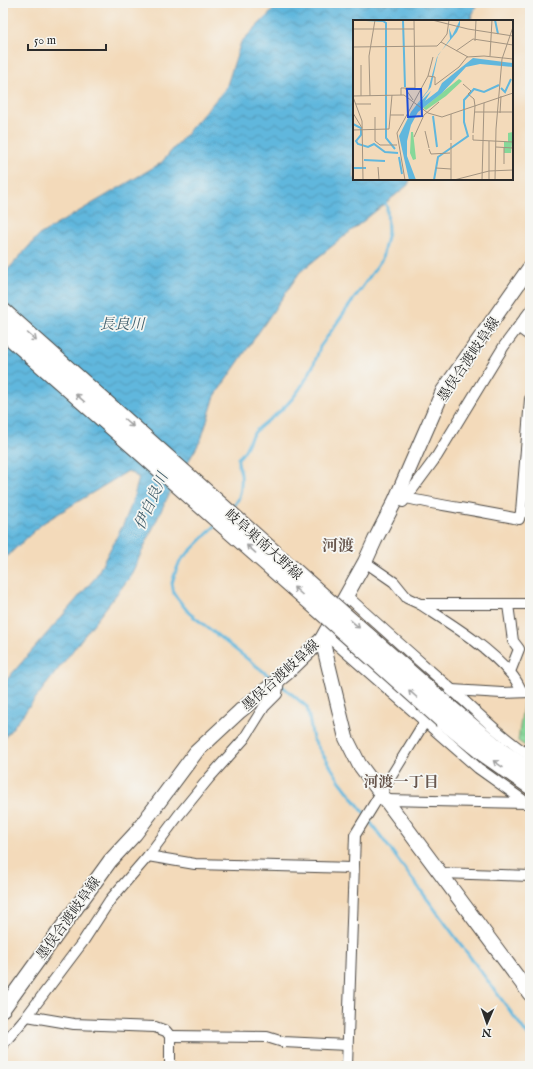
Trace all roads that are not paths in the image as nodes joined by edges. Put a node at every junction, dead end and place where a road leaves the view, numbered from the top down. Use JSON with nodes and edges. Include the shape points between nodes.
{"nodes":[{"id":1,"x":530,"y":267,"type":"edge"},
{"id":2,"x":3,"y":311,"type":"edge"},
{"id":3,"x":530,"y":311,"type":"edge"},
{"id":4,"x":518,"y":328,"type":"junction"},
{"id":5,"x":3,"y":331,"type":"edge"},
{"id":6,"x":530,"y":336,"type":"edge"},
{"id":7,"x":530,"y":398,"type":"edge"},
{"id":8,"x":529,"y":430,"type":"edge"},
{"id":9,"x":406,"y":498,"type":"junction"},
{"id":10,"x":526,"y":512,"type":"edge"},
{"id":11,"x":375,"y":540,"type":"junction"},
{"id":12,"x":365,"y":562,"type":"junction"},
{"id":13,"x":284,"y":570,"type":"junction"},
{"id":14,"x":346,"y":595,"type":"junction"},
{"id":15,"x":420,"y":604,"type":"junction"},
{"id":16,"x":530,"y":604,"type":"edge"},
{"id":17,"x":508,"y":605,"type":"junction"},
{"id":18,"x":323,"y":636,"type":"junction"},
{"id":19,"x":510,"y":672,"type":"junction"},
{"id":20,"x":279,"y":680,"type":"junction"},
{"id":21,"x":452,"y":690,"type":"junction"},
{"id":22,"x":526,"y":692,"type":"edge"},
{"id":23,"x":447,"y":714,"type":"junction"},
{"id":24,"x":424,"y":723,"type":"junction"},
{"id":25,"x":530,"y":756,"type":"edge"},
{"id":26,"x":530,"y":771,"type":"edge"},
{"id":27,"x":530,"y":786,"type":"edge"},
{"id":28,"x":380,"y":800,"type":"junction"},
{"id":29,"x":528,"y":804,"type":"edge"},
{"id":30,"x":148,"y":856,"type":"junction"},
{"id":31,"x":354,"y":868,"type":"junction"},
{"id":32,"x":441,"y":873,"type":"junction"},
{"id":33,"x":530,"y":876,"type":"edge"},
{"id":34,"x":530,"y":994,"type":"edge"},
{"id":35,"x":3,"y":1009,"type":"edge"},
{"id":36,"x":27,"y":1016,"type":"junction"},
{"id":37,"x":170,"y":1036,"type":"junction"},
{"id":38,"x":3,"y":1044,"type":"edge"},
{"id":39,"x":347,"y":1045,"type":"junction"},
{"id":40,"x":170,"y":1066,"type":"edge"},
{"id":41,"x":347,"y":1066,"type":"edge"}],
"edges":[{"from":1,"to":11,"type":"main road","name":"墨俣合渡岐阜線","via":[[443,391],[395,501]]},
{"from":2,"to":13,"type":"main road","name":"岐阜巣南大野線","one_way":true},
{"from":3,"to":4,"type":"street"},
{"from":4,"to":6,"type":"street"},
{"from":4,"to":9,"type":"street","via":[[504,346],[437,456]]},
{"from":13,"to":5,"type":"main road","name":"岐阜巣南大野線","one_way":true},
{"from":7,"to":8,"type":"street"},
{"from":8,"to":10,"type":"street"},
{"from":9,"to":10,"type":"street","via":[[519,519]]},
{"from":9,"to":11,"type":"street"},
{"from":11,"to":12,"type":"main road","name":"墨俣合渡岐阜線"},
{"from":12,"to":14,"type":"main road","name":"墨俣合渡岐阜線"},
{"from":12,"to":15,"type":"street","via":[[394,582],[407,598]]},
{"from":13,"to":23,"type":"main road","name":"岐阜巣南大野線","bridge":true},
{"from":14,"to":18,"type":"main road","name":"墨俣合渡岐阜線"},
{"from":14,"to":21,"type":"street"},
{"from":15,"to":17,"type":"street"},
{"from":15,"to":19,"type":"street","via":[[460,630]]},
{"from":16,"to":17,"type":"street"},
{"from":17,"to":19,"type":"street","via":[[513,641],[519,648]]},
{"from":18,"to":20,"type":"main road","name":"墨俣合渡岐阜線"},
{"from":18,"to":24,"type":"street"},
{"from":18,"to":28,"type":"main road","via":[[346,738]]},
{"from":19,"to":22,"type":"street"},
{"from":20,"to":30,"type":"street","via":[[276,694],[264,707],[244,739],[208,778]]},
{"from":20,"to":35,"type":"main road","name":"墨俣合渡岐阜線","via":[[240,711],[196,752],[135,834],[110,860]]},
{"from":21,"to":22,"type":"street"},
{"from":21,"to":24,"type":"street"},
{"from":21,"to":25,"type":"street"},
{"from":23,"to":26,"type":"main road","name":"岐阜巣南大野線"},
{"from":27,"to":23,"type":"main road","name":"岐阜巣南大野線","one_way":true,"via":[[484,754]]},
{"from":24,"to":28,"type":"street"},
{"from":24,"to":29,"type":"street","via":[[478,768]]},
{"from":28,"to":29,"type":"street"},
{"from":28,"to":31,"type":"street","via":[[355,835]]},
{"from":28,"to":32,"type":"main road"},
{"from":30,"to":31,"type":"street","via":[[195,864]]},
{"from":30,"to":36,"type":"street","via":[[110,900]]},
{"from":31,"to":39,"type":"street"},
{"from":32,"to":33,"type":"street"},
{"from":32,"to":34,"type":"main road"},
{"from":36,"to":37,"type":"street","via":[[74,1024],[155,1027],[166,1031]]},
{"from":36,"to":38,"type":"street"},
{"from":37,"to":39,"type":"street","via":[[267,1037],[283,1042]]},
{"from":37,"to":40,"type":"street"},
{"from":39,"to":41,"type":"street"}]}
